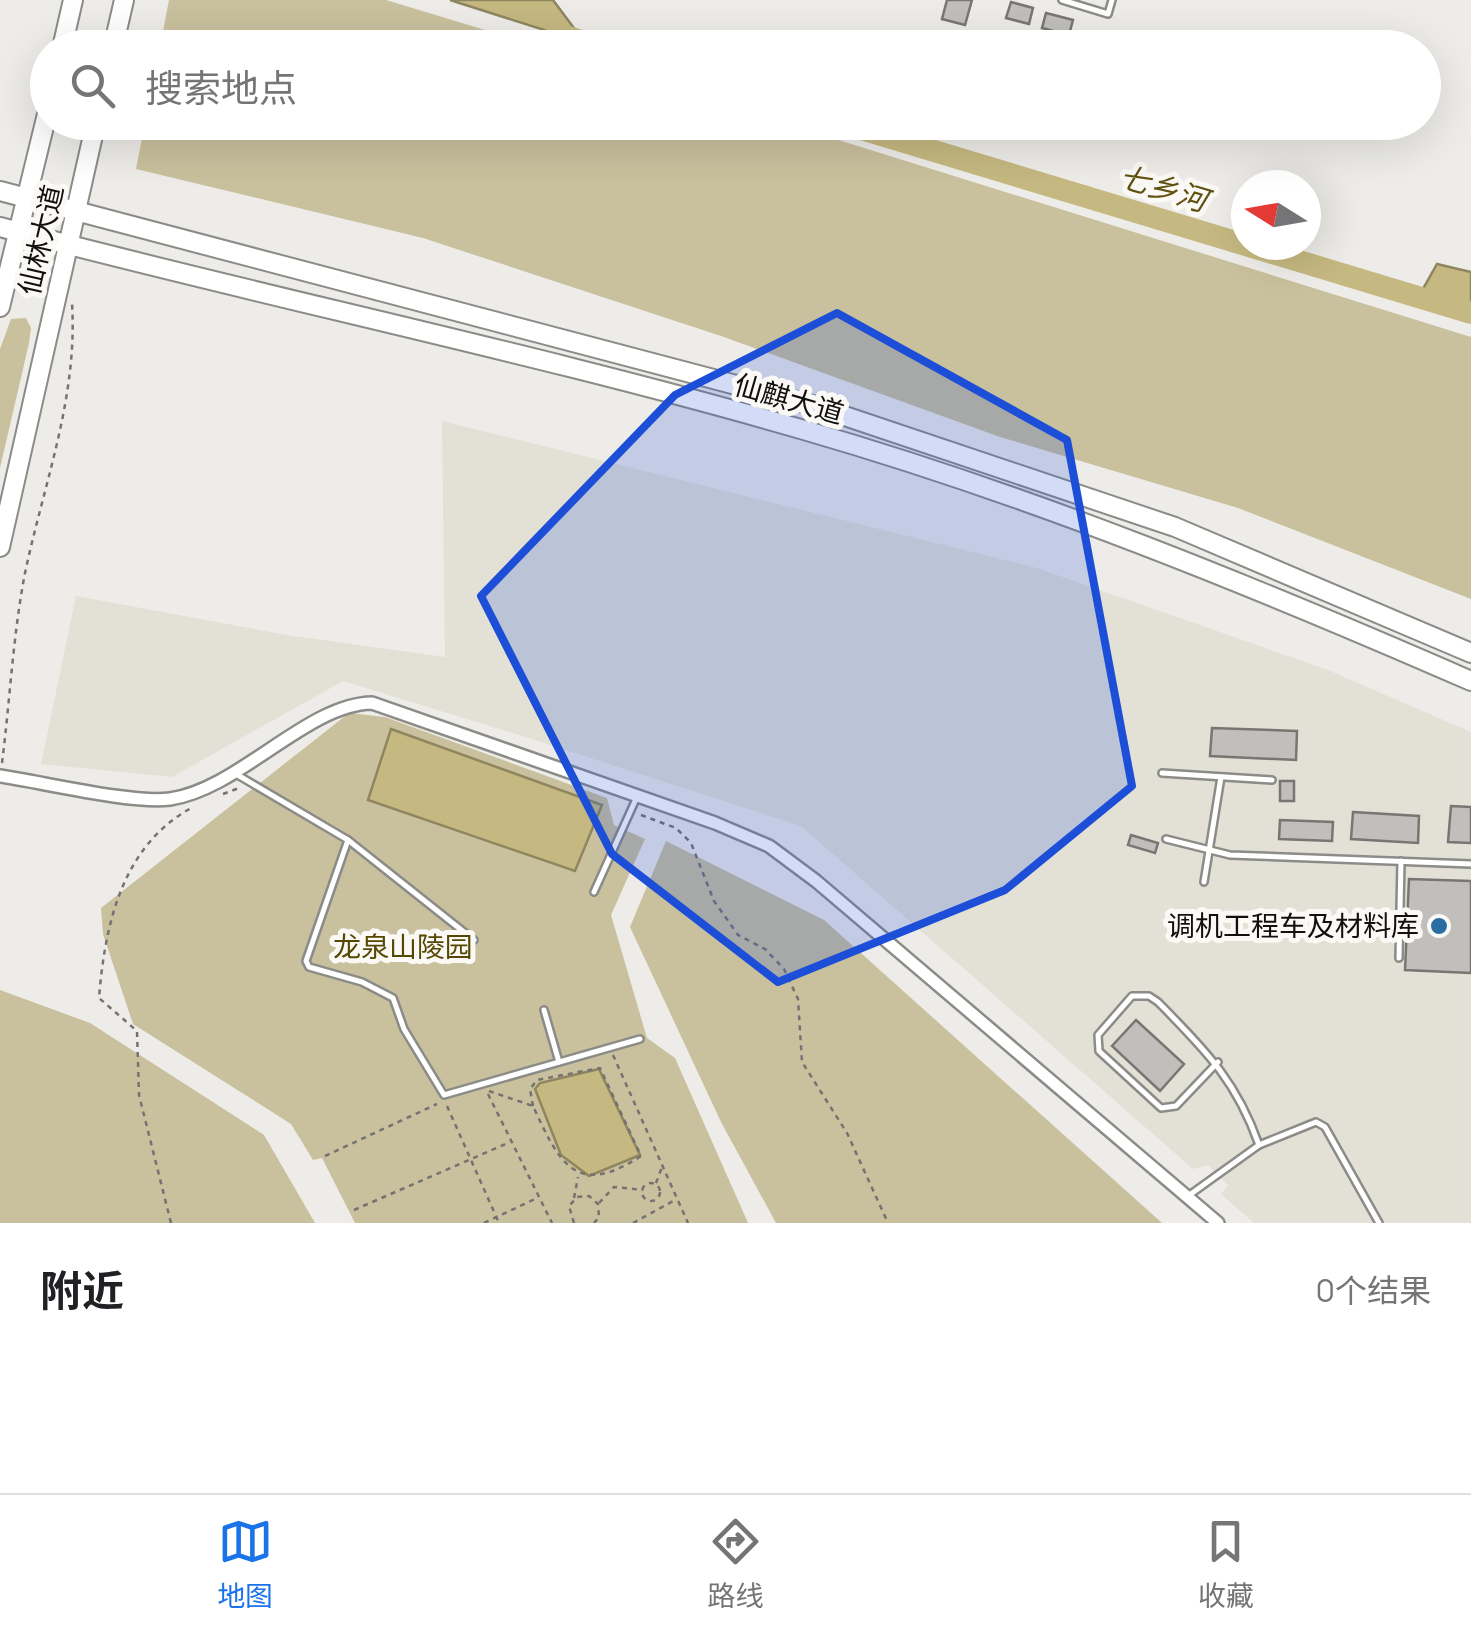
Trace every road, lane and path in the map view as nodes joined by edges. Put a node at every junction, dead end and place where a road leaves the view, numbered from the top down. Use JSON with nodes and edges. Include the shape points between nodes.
{"nodes":[{"id":1,"x":73,"y":0,"type":"edge"},
{"id":2,"x":124,"y":0,"type":"edge"},
{"id":3,"x":1062,"y":0,"type":"edge"},
{"id":4,"x":1112,"y":0,"type":"edge"},
{"id":5,"x":66,"y":30,"type":"edge"},
{"id":6,"x":117,"y":30,"type":"edge"},
{"id":7,"x":41,"y":140,"type":"edge"},
{"id":8,"x":92,"y":140,"type":"edge"},
{"id":9,"x":0,"y":191,"type":"edge"},
{"id":10,"x":28,"y":197,"type":"junction"},
{"id":11,"x":77,"y":208,"type":"junction"},
{"id":12,"x":0,"y":227,"type":"edge"},
{"id":13,"x":19,"y":232,"type":"junction"},
{"id":14,"x":69,"y":245,"type":"junction"},
{"id":15,"x":72,"y":295,"type":"dead end"},
{"id":16,"x":0,"y":308,"type":"edge"},
{"id":17,"x":0,"y":547,"type":"edge"},
{"id":18,"x":1471,"y":652,"type":"edge"},
{"id":19,"x":1471,"y":681,"type":"edge"},
{"id":20,"x":3,"y":736,"type":"edge"},
{"id":21,"x":234,"y":772,"type":"junction"},
{"id":22,"x":1,"y":773,"type":"edge"},
{"id":23,"x":1162,"y":773,"type":"dead end"},
{"id":24,"x":1221,"y":777,"type":"junction"},
{"id":25,"x":1272,"y":780,"type":"dead end"},
{"id":26,"x":250,"y":784,"type":"junction"},
{"id":27,"x":218,"y":796,"type":"dead end"},
{"id":28,"x":638,"y":796,"type":"junction"},
{"id":29,"x":202,"y":802,"type":"dead end"},
{"id":30,"x":630,"y":810,"type":"junction"},
{"id":31,"x":1166,"y":839,"type":"dead end"},
{"id":32,"x":348,"y":840,"type":"junction"},
{"id":33,"x":1210,"y":852,"type":"junction"},
{"id":34,"x":1401,"y":861,"type":"junction"},
{"id":35,"x":1471,"y":864,"type":"edge"},
{"id":36,"x":1204,"y":882,"type":"dead end"},
{"id":37,"x":594,"y":892,"type":"dead end"},
{"id":38,"x":474,"y":940,"type":"dead end"},
{"id":39,"x":1399,"y":958,"type":"dead end"},
{"id":40,"x":544,"y":1010,"type":"dead end"},
{"id":41,"x":640,"y":1039,"type":"dead end"},
{"id":42,"x":609,"y":1048,"type":"junction"},
{"id":43,"x":558,"y":1062,"type":"junction"},
{"id":44,"x":1218,"y":1062,"type":"junction"},
{"id":45,"x":484,"y":1087,"type":"junction"},
{"id":46,"x":533,"y":1106,"type":"junction"},
{"id":47,"x":510,"y":1142,"type":"junction"},
{"id":48,"x":1259,"y":1144,"type":"junction"},
{"id":49,"x":325,"y":1156,"type":"dead end"},
{"id":50,"x":470,"y":1159,"type":"junction"},
{"id":51,"x":662,"y":1167,"type":"junction"},
{"id":52,"x":579,"y":1175,"type":"junction"},
{"id":53,"x":656,"y":1184,"type":"junction"},
{"id":54,"x":643,"y":1190,"type":"junction"},
{"id":55,"x":1188,"y":1196,"type":"junction"},
{"id":56,"x":537,"y":1198,"type":"junction"},
{"id":57,"x":575,"y":1199,"type":"junction"},
{"id":58,"x":677,"y":1199,"type":"junction"},
{"id":59,"x":598,"y":1204,"type":"junction"},
{"id":60,"x":354,"y":1210,"type":"dead end"},
{"id":61,"x":496,"y":1217,"type":"junction"},
{"id":62,"x":171,"y":1223,"type":"edge"},
{"id":63,"x":484,"y":1223,"type":"edge"},
{"id":64,"x":499,"y":1223,"type":"edge"},
{"id":65,"x":552,"y":1223,"type":"edge"},
{"id":66,"x":574,"y":1223,"type":"edge"},
{"id":67,"x":594,"y":1223,"type":"edge"},
{"id":68,"x":633,"y":1223,"type":"edge"},
{"id":69,"x":688,"y":1223,"type":"edge"},
{"id":70,"x":888,"y":1223,"type":"edge"},
{"id":71,"x":1218,"y":1223,"type":"edge"},
{"id":72,"x":1379,"y":1223,"type":"edge"}],
"edges":[{"from":1,"to":5,"type":"main road"},
{"from":2,"to":6,"type":"main road"},
{"from":3,"to":4,"type":"lane","via":[[1108,14]]},
{"from":7,"to":10,"type":"main road","name":"仙林大道"},
{"from":8,"to":11,"type":"main road","name":"仙林大道"},
{"from":9,"to":10,"type":"main road","name":"仙麒大道"},
{"from":10,"to":11,"type":"main road","name":"仙麒大道"},
{"from":10,"to":13,"type":"main road","name":"仙林大道"},
{"from":11,"to":14,"type":"main road","name":"仙林大道"},
{"from":11,"to":18,"type":"main road","name":"仙麒大道","via":[[812,405],[1175,527]]},
{"from":12,"to":13,"type":"main road","name":"仙麒大道"},
{"from":13,"to":14,"type":"main road","name":"仙麒大道"},
{"from":13,"to":16,"type":"main road","name":"仙林大道"},
{"from":14,"to":17,"type":"main road","name":"仙林大道"},
{"from":14,"to":19,"type":"main road","name":"仙麒大道","via":[[806,431],[1166,552]]},
{"from":15,"to":20,"type":"path","via":[[66,401],[26,572]]},
{"from":20,"to":22,"type":"path"},
{"from":21,"to":22,"type":"street","via":[[170,798]]},
{"from":21,"to":26,"type":"lane"},
{"from":21,"to":28,"type":"street","via":[[333,713],[372,703]]},
{"from":23,"to":24,"type":"lane"},
{"from":24,"to":25,"type":"lane"},
{"from":24,"to":33,"type":"lane"},
{"from":26,"to":27,"type":"path"},
{"from":26,"to":32,"type":"lane"},
{"from":28,"to":30,"type":"lane"},
{"from":28,"to":55,"type":"street","via":[[770,846]]},
{"from":29,"to":62,"type":"path","via":[[172,818],[146,844],[120,887],[99,998],[137,1031],[139,1096]]},
{"from":30,"to":37,"type":"lane"},
{"from":30,"to":70,"type":"path","via":[[676,828],[738,935],[784,969],[798,999],[802,1062],[846,1133]]},
{"from":31,"to":33,"type":"lane"},
{"from":32,"to":38,"type":"lane"},
{"from":32,"to":45,"type":"lane","via":[[306,961],[393,998],[444,1095]]},
{"from":33,"to":34,"type":"lane"},
{"from":33,"to":36,"type":"lane"},
{"from":34,"to":35,"type":"lane"},
{"from":34,"to":39,"type":"lane"},
{"from":40,"to":43,"type":"lane"},
{"from":41,"to":42,"type":"lane"},
{"from":42,"to":43,"type":"lane"},
{"from":42,"to":51,"type":"path"},
{"from":43,"to":45,"type":"lane"},
{"from":44,"to":44,"type":"lane","via":[[1150,996],[1132,996],[1098,1035],[1099,1051],[1161,1108],[1176,1106]]},
{"from":44,"to":48,"type":"lane"},
{"from":45,"to":46,"type":"path"},
{"from":45,"to":47,"type":"path"},
{"from":46,"to":52,"type":"path","via":[[558,1158]]},
{"from":46,"to":52,"type":"path","via":[[530,1089],[537,1080],[595,1067],[608,1076],[640,1156],[589,1178]]},
{"from":47,"to":50,"type":"path"},
{"from":47,"to":56,"type":"path"},
{"from":48,"to":55,"type":"lane"},
{"from":48,"to":72,"type":"lane","via":[[1322,1124]]},
{"from":49,"to":50,"type":"path","via":[[445,1100]]},
{"from":50,"to":60,"type":"path"},
{"from":50,"to":61,"type":"path"},
{"from":51,"to":53,"type":"path"},
{"from":51,"to":58,"type":"path"},
{"from":52,"to":57,"type":"path"},
{"from":53,"to":54,"type":"path"},
{"from":53,"to":54,"type":"path","via":[[659,1197],[653,1201]]},
{"from":54,"to":59,"type":"path","via":[[614,1187]]},
{"from":55,"to":71,"type":"street"},
{"from":56,"to":61,"type":"path"},
{"from":56,"to":65,"type":"path"},
{"from":57,"to":59,"type":"path","via":[[589,1196]]},
{"from":57,"to":66,"type":"path","via":[[569,1206]]},
{"from":58,"to":68,"type":"path"},
{"from":58,"to":69,"type":"path"},
{"from":59,"to":67,"type":"path"},
{"from":61,"to":63,"type":"path"},
{"from":61,"to":64,"type":"path"}]}
